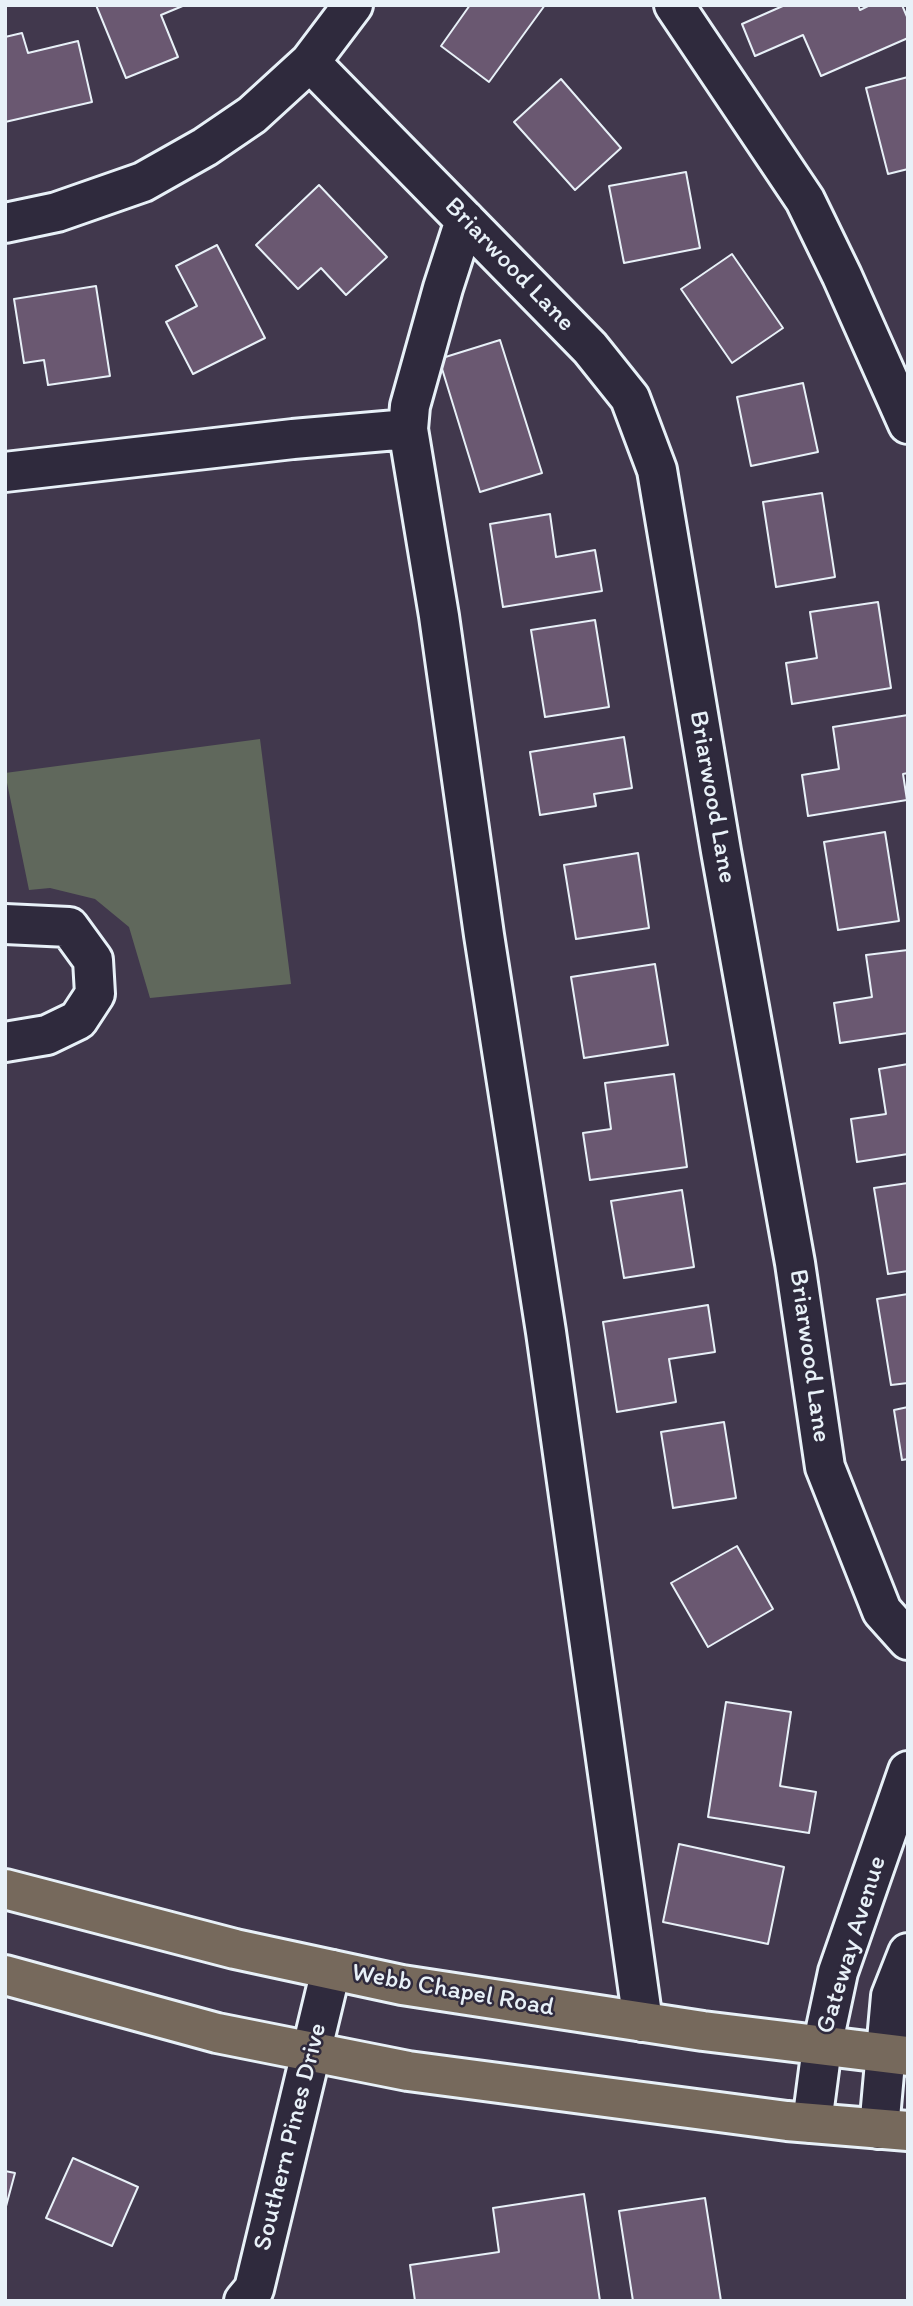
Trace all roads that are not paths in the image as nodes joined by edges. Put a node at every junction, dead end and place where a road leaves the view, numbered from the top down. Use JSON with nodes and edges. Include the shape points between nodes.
{"nodes":[{"id":1,"x":353,"y":5,"type":"edge"},
{"id":2,"x":674,"y":5,"type":"edge"},
{"id":3,"x":310,"y":62,"type":"junction"},
{"id":4,"x":465,"y":220,"type":"junction"},
{"id":5,"x":5,"y":223,"type":"edge"},
{"id":6,"x":908,"y":424,"type":"edge"},
{"id":7,"x":408,"y":429,"type":"junction"},
{"id":8,"x":5,"y":472,"type":"edge"},
{"id":9,"x":5,"y":924,"type":"edge"},
{"id":10,"x":5,"y":1042,"type":"edge"},
{"id":11,"x":908,"y":1640,"type":"edge"},
{"id":12,"x":908,"y":1771,"type":"edge"},
{"id":13,"x":5,"y":1889,"type":"edge"},
{"id":14,"x":908,"y":1953,"type":"edge"},
{"id":15,"x":331,"y":1970,"type":"junction"},
{"id":16,"x":5,"y":1975,"type":"edge"},
{"id":17,"x":643,"y":2022,"type":"junction"},
{"id":18,"x":822,"y":2047,"type":"junction"},
{"id":19,"x":311,"y":2052,"type":"junction"},
{"id":20,"x":897,"y":2055,"type":"edge"},
{"id":21,"x":812,"y":2123,"type":"junction"},
{"id":22,"x":893,"y":2130,"type":"edge"},
{"id":23,"x":244,"y":2301,"type":"edge"}],
"edges":[{"from":1,"to":3,"type":"street"},
{"from":2,"to":6,"type":"street","via":[[805,200]]},
{"from":3,"to":4,"type":"street","name":"Briarwood Lane"},
{"from":3,"to":5,"type":"street","via":[[252,115],[143,182],[57,212]]},
{"from":4,"to":7,"type":"street","via":[[410,406]]},
{"from":4,"to":11,"type":"street","name":"Briarwood Lane","via":[[590,348],[630,398],[657,470],[796,1263],[825,1467],[882,1611]]},
{"from":7,"to":8,"type":"street"},
{"from":7,"to":17,"type":"street","via":[[545,1332]]},
{"from":9,"to":10,"type":"street","via":[[69,927],[93,960],[95,994],[78,1020],[47,1035]]},
{"from":12,"to":18,"type":"street","name":"Gateway Avenue","via":[[838,1972]]},
{"from":13,"to":15,"type":"main road","name":"Webb Chapel Road"},
{"from":14,"to":20,"type":"street","name":"Gateway Avenue","via":[[892,1993]]},
{"from":15,"to":17,"type":"main road","name":"Webb Chapel Road"},
{"from":15,"to":19,"type":"street","name":"Southern Pines Drive"},
{"from":16,"to":19,"type":"main road","via":[[217,2034]]},
{"from":17,"to":18,"type":"main road","name":"Webb Chapel Road"},
{"from":18,"to":20,"type":"main road","name":"Webb Chapel Road"},
{"from":18,"to":21,"type":"street","name":"Gateway Avenue"},
{"from":19,"to":21,"type":"main road","via":[[408,2071]]},
{"from":19,"to":23,"type":"street","name":"Southern Pines Drive","via":[[254,2289]]},
{"from":20,"to":22,"type":"street","name":"Gateway Avenue"},
{"from":21,"to":22,"type":"main road"}]}
